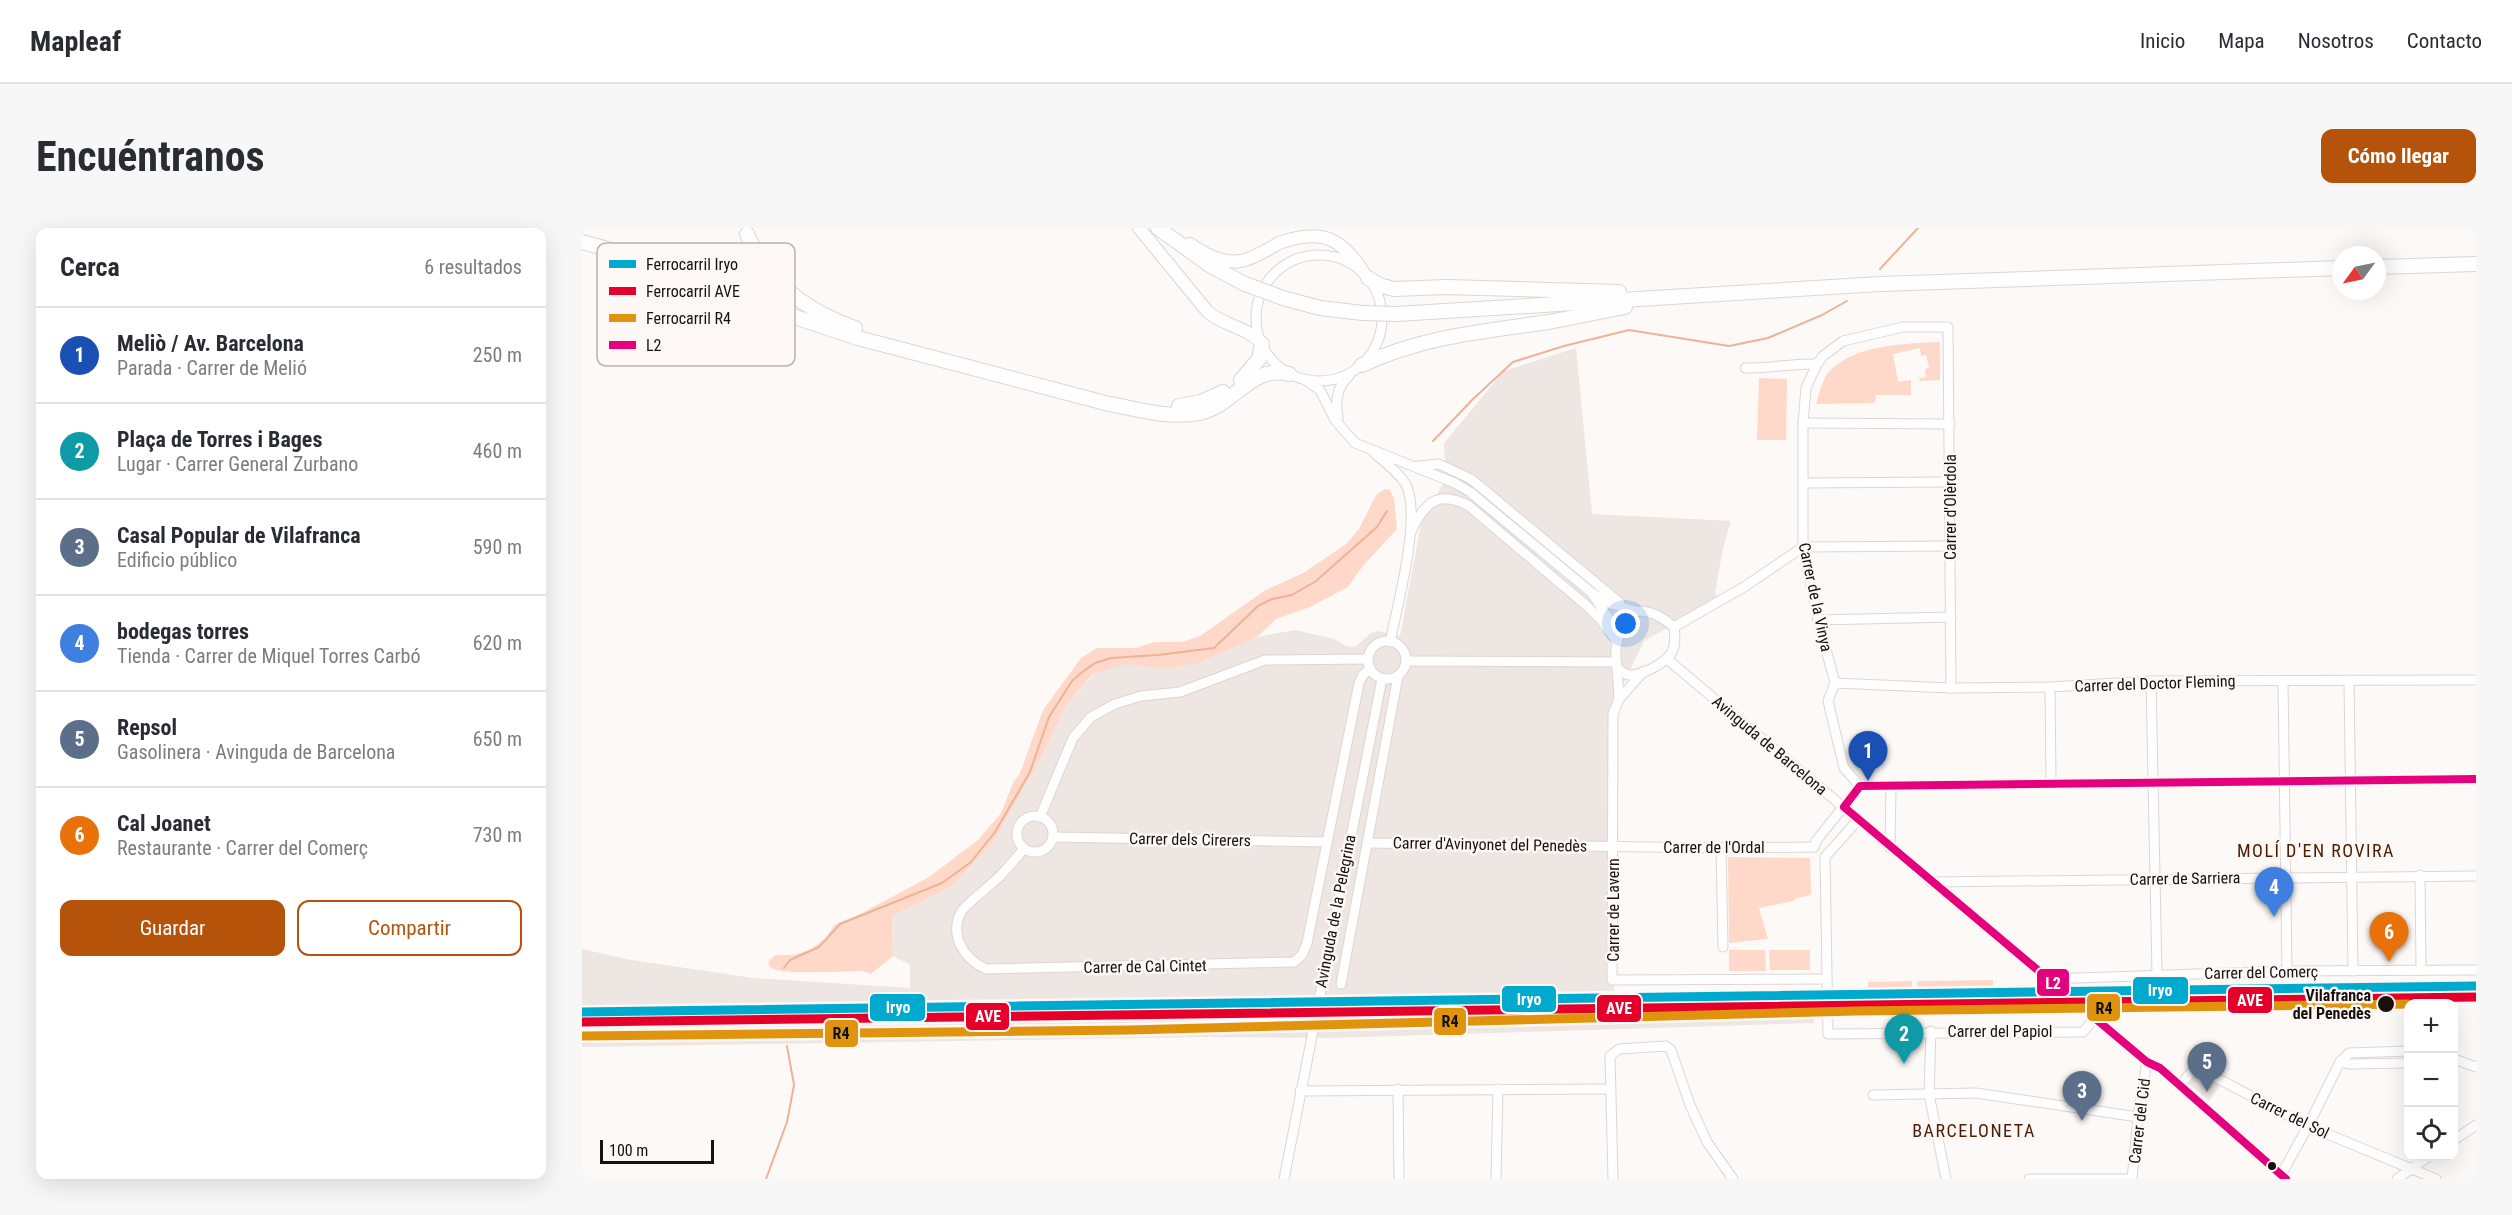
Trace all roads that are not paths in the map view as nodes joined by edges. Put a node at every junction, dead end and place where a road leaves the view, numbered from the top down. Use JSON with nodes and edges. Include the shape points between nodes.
{"nodes":[{"id":1,"x":1139,"y":228,"type":"edge"},
{"id":2,"x":1158,"y":228,"type":"edge"},
{"id":3,"x":1167,"y":228,"type":"edge"},
{"id":4,"x":747,"y":234,"type":"dead end"},
{"id":5,"x":582,"y":242,"type":"edge"},
{"id":6,"x":752,"y":243,"type":"edge"},
{"id":7,"x":597,"y":246,"type":"edge"},
{"id":8,"x":2476,"y":264,"type":"edge"},
{"id":9,"x":2386,"y":267,"type":"edge"},
{"id":10,"x":2332,"y":268,"type":"edge"},
{"id":11,"x":1366,"y":276,"type":"junction"},
{"id":12,"x":1717,"y":293,"type":"junction"},
{"id":13,"x":795,"y":296,"type":"edge"},
{"id":14,"x":795,"y":318,"type":"edge"},
{"id":15,"x":1262,"y":344,"type":"junction"},
{"id":16,"x":1816,"y":364,"type":"junction"},
{"id":17,"x":1359,"y":367,"type":"junction"},
{"id":18,"x":1745,"y":368,"type":"dead end"},
{"id":19,"x":1289,"y":374,"type":"junction"},
{"id":20,"x":1304,"y":379,"type":"junction"},
{"id":21,"x":1803,"y":423,"type":"junction"},
{"id":22,"x":1950,"y":424,"type":"junction"},
{"id":23,"x":1342,"y":429,"type":"junction"},
{"id":24,"x":1369,"y":449,"type":"junction"},
{"id":25,"x":1416,"y":466,"type":"junction"},
{"id":26,"x":1949,"y":482,"type":"junction"},
{"id":27,"x":1804,"y":483,"type":"junction"},
{"id":28,"x":1411,"y":532,"type":"junction"},
{"id":29,"x":1950,"y":546,"type":"junction"},
{"id":30,"x":1803,"y":547,"type":"junction"},
{"id":31,"x":1592,"y":593,"type":"junction"},
{"id":32,"x":1634,"y":611,"type":"junction"},
{"id":33,"x":1951,"y":617,"type":"junction"},
{"id":34,"x":1818,"y":620,"type":"junction"},
{"id":35,"x":1674,"y":627,"type":"junction"},
{"id":36,"x":1617,"y":640,"type":"junction"},
{"id":37,"x":1390,"y":642,"type":"junction"},
{"id":38,"x":1667,"y":658,"type":"junction"},
{"id":39,"x":1406,"y":661,"type":"junction"},
{"id":40,"x":1369,"y":664,"type":"junction"},
{"id":41,"x":1617,"y":665,"type":"junction"},
{"id":42,"x":1644,"y":671,"type":"junction"},
{"id":43,"x":1398,"y":676,"type":"junction"},
{"id":44,"x":1382,"y":679,"type":"junction"},
{"id":45,"x":2349,"y":680,"type":"junction"},
{"id":46,"x":2476,"y":680,"type":"edge"},
{"id":47,"x":2151,"y":681,"type":"junction"},
{"id":48,"x":2283,"y":681,"type":"junction"},
{"id":49,"x":1835,"y":683,"type":"junction"},
{"id":50,"x":2050,"y":687,"type":"junction"},
{"id":51,"x":1951,"y":688,"type":"junction"},
{"id":52,"x":1619,"y":699,"type":"junction"},
{"id":53,"x":2476,"y":779,"type":"edge"},
{"id":54,"x":2352,"y":780,"type":"junction"},
{"id":55,"x":2286,"y":781,"type":"junction"},
{"id":56,"x":2153,"y":782,"type":"junction"},
{"id":57,"x":2051,"y":783,"type":"junction"},
{"id":58,"x":1891,"y":785,"type":"junction"},
{"id":59,"x":1860,"y":786,"type":"junction"},
{"id":60,"x":1844,"y":807,"type":"junction"},
{"id":61,"x":1040,"y":817,"type":"junction"},
{"id":62,"x":1858,"y":819,"type":"junction"},
{"id":63,"x":1054,"y":837,"type":"junction"},
{"id":64,"x":1327,"y":842,"type":"junction"},
{"id":65,"x":1367,"y":843,"type":"junction"},
{"id":66,"x":1613,"y":846,"type":"junction"},
{"id":67,"x":1814,"y":847,"type":"junction"},
{"id":68,"x":1720,"y":848,"type":"junction"},
{"id":69,"x":1890,"y":848,"type":"junction"},
{"id":70,"x":1024,"y":849,"type":"junction"},
{"id":71,"x":1825,"y":856,"type":"junction"},
{"id":72,"x":2420,"y":875,"type":"junction"},
{"id":73,"x":2354,"y":876,"type":"junction"},
{"id":74,"x":2476,"y":876,"type":"edge"},
{"id":75,"x":2286,"y":877,"type":"junction"},
{"id":76,"x":2155,"y":879,"type":"junction"},
{"id":77,"x":1931,"y":882,"type":"junction"},
{"id":78,"x":1723,"y":947,"type":"dead end"},
{"id":79,"x":1302,"y":955,"type":"joint"},
{"id":80,"x":2421,"y":970,"type":"junction"},
{"id":81,"x":2476,"y":970,"type":"edge"},
{"id":82,"x":2287,"y":971,"type":"junction"},
{"id":83,"x":2353,"y":971,"type":"junction"},
{"id":84,"x":2157,"y":974,"type":"junction"},
{"id":85,"x":1826,"y":979,"type":"junction"},
{"id":86,"x":2047,"y":979,"type":"junction"},
{"id":87,"x":1341,"y":984,"type":"dead end"},
{"id":88,"x":2095,"y":1018,"type":"junction"},
{"id":89,"x":1931,"y":1031,"type":"junction"},
{"id":90,"x":2404,"y":1051,"type":"edge"},
{"id":91,"x":2458,"y":1060,"type":"edge"},
{"id":92,"x":2147,"y":1062,"type":"junction"},
{"id":93,"x":2340,"y":1062,"type":"junction"},
{"id":94,"x":2404,"y":1063,"type":"edge"},
{"id":95,"x":2476,"y":1067,"type":"edge"},
{"id":96,"x":2179,"y":1086,"type":"junction"},
{"id":97,"x":1398,"y":1089,"type":"junction"},
{"id":98,"x":1498,"y":1089,"type":"junction"},
{"id":99,"x":1611,"y":1089,"type":"junction"},
{"id":100,"x":1300,"y":1091,"type":"junction"},
{"id":101,"x":1929,"y":1094,"type":"junction"},
{"id":102,"x":1873,"y":1095,"type":"dead end"},
{"id":103,"x":2138,"y":1117,"type":"junction"},
{"id":104,"x":2476,"y":1125,"type":"edge"},
{"id":105,"x":2308,"y":1126,"type":"junction"},
{"id":106,"x":2458,"y":1137,"type":"edge"},
{"id":107,"x":2422,"y":1161,"type":"edge"},
{"id":108,"x":2411,"y":1169,"type":"junction"},
{"id":109,"x":2284,"y":1177,"type":"edge"},
{"id":110,"x":1284,"y":1179,"type":"edge"},
{"id":111,"x":1400,"y":1179,"type":"edge"},
{"id":112,"x":1496,"y":1179,"type":"edge"},
{"id":113,"x":1613,"y":1179,"type":"edge"},
{"id":114,"x":1733,"y":1179,"type":"edge"},
{"id":115,"x":1946,"y":1179,"type":"edge"},
{"id":116,"x":2028,"y":1179,"type":"edge"},
{"id":117,"x":2132,"y":1179,"type":"edge"},
{"id":118,"x":2397,"y":1179,"type":"edge"},
{"id":119,"x":2436,"y":1179,"type":"edge"}],
"edges":[{"from":1,"to":15,"type":"main road","via":[[1207,311]]},
{"from":2,"to":12,"type":"highway","bridge":true,"via":[[1211,267],[1245,284],[1320,308],[1396,314]]},
{"from":3,"to":11,"type":"main road","via":[[1198,250],[1221,260],[1235,261],[1256,256],[1302,232],[1321,233],[1341,242]]},
{"from":4,"to":6,"type":"highway"},
{"from":5,"to":7,"type":"highway"},
{"from":8,"to":9,"type":"highway"},
{"from":10,"to":12,"type":"highway"},
{"from":11,"to":12,"type":"highway","via":[[1379,285],[1394,288]]},
{"from":11,"to":15,"type":"street","via":[[1348,262],[1322,255],[1284,266],[1260,297],[1256,323]]},
{"from":11,"to":17,"type":"street","via":[[1381,305],[1382,328],[1374,350]]},
{"from":12,"to":17,"type":"highway","via":[[1451,335],[1404,347]]},
{"from":13,"to":15,"type":"highway","via":[[834,320],[885,338],[1017,374],[1171,406],[1188,406],[1233,386],[1251,371]]},
{"from":14,"to":19,"type":"highway","via":[[858,338],[1151,412],[1201,412],[1261,374]]},
{"from":15,"to":19,"type":"street","via":[[1272,360]]},
{"from":16,"to":18,"type":"street"},
{"from":16,"to":21,"type":"street","name":"Carrer de la Vinya","via":[[1806,388]]},
{"from":16,"to":22,"type":"street","name":"Carrer d'Olèrdola","via":[[1836,346],[1851,339],[1903,327],[1948,327]]},
{"from":17,"to":20,"type":"street","via":[[1334,380]]},
{"from":17,"to":23,"type":"street","via":[[1338,391],[1336,405]]},
{"from":19,"to":20,"type":"street"},
{"from":20,"to":23,"type":"street","via":[[1320,390]]},
{"from":21,"to":22,"type":"street"},
{"from":21,"to":27,"type":"street","name":"Carrer de la Vinya"},
{"from":22,"to":26,"type":"street","name":"Carrer d'Olèrdola"},
{"from":23,"to":24,"type":"street","via":[[1355,443]]},
{"from":24,"to":25,"type":"street"},
{"from":24,"to":28,"type":"street","via":[[1406,484],[1412,506]]},
{"from":25,"to":31,"type":"street","via":[[1470,492]]},
{"from":25,"to":32,"type":"street","via":[[1440,465],[1471,479],[1609,595]]},
{"from":26,"to":27,"type":"street"},
{"from":26,"to":29,"type":"street","name":"Carrer d'Olèrdola"},
{"from":27,"to":30,"type":"street","name":"Carrer de la Vinya"},
{"from":28,"to":36,"type":"street","via":[[1429,504],[1448,497],[1459,500],[1587,606]]},
{"from":28,"to":37,"type":"street"},
{"from":29,"to":30,"type":"street"},
{"from":29,"to":33,"type":"street","name":"Carrer d'Olèrdola"},
{"from":30,"to":34,"type":"street","name":"Carrer de la Vinya"},
{"from":30,"to":35,"type":"street"},
{"from":31,"to":32,"type":"street"},
{"from":31,"to":36,"type":"street","via":[[1608,616]]},
{"from":32,"to":35,"type":"street","via":[[1659,615]]},
{"from":32,"to":36,"type":"street"},
{"from":33,"to":34,"type":"street"},
{"from":33,"to":51,"type":"street","name":"Carrer d'Olèrdola"},
{"from":34,"to":49,"type":"street","name":"Carrer de la Vinya"},
{"from":35,"to":38,"type":"street","via":[[1674,644]]},
{"from":36,"to":41,"type":"street"},
{"from":37,"to":39,"type":"street","via":[[1400,646]]},
{"from":37,"to":40,"type":"street","via":[[1375,645]]},
{"from":38,"to":42,"type":"street"},
{"from":38,"to":60,"type":"street","name":"Avinguda de Barcelona"},
{"from":39,"to":41,"type":"street"},
{"from":39,"to":43,"type":"street"},
{"from":40,"to":44,"type":"street"},
{"from":40,"to":61,"type":"street","via":[[1265,660],[1180,692],[1140,696],[1115,704],[1091,717],[1073,738]]},
{"from":40,"to":64,"type":"street","name":"Avinguda de la Pelegrina","via":[[1359,683]]},
{"from":41,"to":42,"type":"street","via":[[1631,675]]},
{"from":41,"to":52,"type":"street","name":"Carrer de Lavern"},
{"from":42,"to":52,"type":"street"},
{"from":43,"to":44,"type":"street"},
{"from":43,"to":65,"type":"street","name":"Avinguda de la Pelegrina"},
{"from":44,"to":100,"type":"street","name":"Avinguda de la Pelegrina"},
{"from":45,"to":46,"type":"street","name":"Carrer del Doctor Fleming"},
{"from":45,"to":48,"type":"street","name":"Carrer del Doctor Fleming"},
{"from":45,"to":54,"type":"street"},
{"from":47,"to":48,"type":"street","name":"Carrer del Doctor Fleming"},
{"from":47,"to":50,"type":"street","name":"Carrer del Doctor Fleming"},
{"from":47,"to":56,"type":"street"},
{"from":48,"to":55,"type":"street"},
{"from":49,"to":51,"type":"street","name":"Carrer del Doctor Fleming"},
{"from":49,"to":59,"type":"street","name":"Carrer de la Vinya","via":[[1828,701],[1844,768]]},
{"from":50,"to":51,"type":"street","name":"Carrer del Doctor Fleming"},
{"from":50,"to":57,"type":"street"},
{"from":52,"to":66,"type":"street","name":"Carrer de Lavern","via":[[1613,714]]},
{"from":53,"to":54,"type":"street"},
{"from":54,"to":55,"type":"street"},
{"from":54,"to":73,"type":"street"},
{"from":55,"to":56,"type":"street"},
{"from":55,"to":75,"type":"street"},
{"from":56,"to":57,"type":"street"},
{"from":56,"to":76,"type":"street"},
{"from":57,"to":58,"type":"street"},
{"from":58,"to":59,"type":"street"},
{"from":58,"to":69,"type":"street"},
{"from":59,"to":60,"type":"street"},
{"from":60,"to":62,"type":"street","name":"Avinguda de Barcelona"},
{"from":60,"to":67,"type":"street"},
{"from":61,"to":63,"type":"street","via":[[1049,822]]},
{"from":61,"to":70,"type":"street","via":[[1027,818],[1018,827],[1018,842]]},
{"from":62,"to":69,"type":"street","name":"Avinguda de Barcelona"},
{"from":62,"to":71,"type":"street"},
{"from":63,"to":64,"type":"street","name":"Carrer dels Cirerers"},
{"from":63,"to":70,"type":"street","via":[[1040,853]]},
{"from":64,"to":79,"type":"street","name":"Avinguda de la Pelegrina"},
{"from":65,"to":66,"type":"street","name":"Carrer d'Avinyonet del Penedès"},
{"from":65,"to":87,"type":"street","name":"Avinguda de la Pelegrina"},
{"from":66,"to":68,"type":"street","name":"Carrer de l'Ordal"},
{"from":66,"to":85,"type":"street","name":"Carrer de Lavern","via":[[1612,980]]},
{"from":67,"to":68,"type":"street","name":"Carrer de l'Ordal"},
{"from":67,"to":71,"type":"street"},
{"from":68,"to":78,"type":"street"},
{"from":69,"to":77,"type":"street","name":"Avinguda de Barcelona"},
{"from":70,"to":79,"type":"street","name":"Carrer de Cal Cintet","via":[[962,910],[957,930],[962,950],[972,962],[986,969],[1286,964]]},
{"from":71,"to":85,"type":"street"},
{"from":72,"to":73,"type":"street","name":"Carrer de Sarriera"},
{"from":72,"to":74,"type":"street","name":"Carrer de Sarriera"},
{"from":72,"to":80,"type":"street"},
{"from":73,"to":75,"type":"street","name":"Carrer de Sarriera"},
{"from":73,"to":83,"type":"street"},
{"from":75,"to":76,"type":"street","name":"Carrer de Sarriera"},
{"from":75,"to":82,"type":"street"},
{"from":76,"to":77,"type":"street","name":"Carrer de Sarriera"},
{"from":76,"to":84,"type":"street"},
{"from":77,"to":86,"type":"street","name":"Avinguda de Barcelona"},
{"from":80,"to":81,"type":"street","name":"Carrer del Comerç"},
{"from":80,"to":83,"type":"street","name":"Carrer del Comerç"},
{"from":82,"to":83,"type":"street","name":"Carrer del Comerç"},
{"from":82,"to":84,"type":"street","name":"Carrer del Comerç"},
{"from":84,"to":86,"type":"street","name":"Carrer del Comerç"},
{"from":85,"to":89,"type":"street","name":"Carrer del Papiol","via":[[1828,1034]]},
{"from":86,"to":88,"type":"street","name":"Avinguda de Barcelona"},
{"from":88,"to":89,"type":"street","name":"Carrer del Papiol","via":[[2083,1032]]},
{"from":88,"to":92,"type":"street","name":"Avinguda de Barcelona"},
{"from":89,"to":101,"type":"street"},
{"from":90,"to":93,"type":"street","via":[[2349,1053]]},
{"from":91,"to":95,"type":"street"},
{"from":92,"to":96,"type":"street","name":"Avinguda de Barcelona"},
{"from":92,"to":103,"type":"street","name":"Carrer del Cid"},
{"from":93,"to":94,"type":"street"},
{"from":93,"to":105,"type":"street"},
{"from":96,"to":105,"type":"street","name":"Carrer del Sol","via":[[2196,1067]]},
{"from":96,"to":109,"type":"street","name":"Avinguda de Barcelona"},
{"from":97,"to":98,"type":"street"},
{"from":97,"to":100,"type":"street"},
{"from":97,"to":111,"type":"street"},
{"from":98,"to":99,"type":"street"},
{"from":98,"to":112,"type":"street"},
{"from":99,"to":113,"type":"street"},
{"from":99,"to":114,"type":"street","via":[[1610,1056],[1619,1049],[1671,1050],[1707,1142]]},
{"from":100,"to":110,"type":"street","name":"Avinguda de la Pelegrina"},
{"from":101,"to":102,"type":"street"},
{"from":101,"to":103,"type":"street","via":[[1976,1093]]},
{"from":101,"to":115,"type":"street"},
{"from":103,"to":117,"type":"street","name":"Carrer del Cid"},
{"from":104,"to":106,"type":"street"},
{"from":105,"to":108,"type":"street","name":"Carrer del Sol"},
{"from":105,"to":109,"type":"street"},
{"from":107,"to":108,"type":"street"},
{"from":108,"to":118,"type":"street"},
{"from":108,"to":119,"type":"street","name":"Carrer del Sol"},
{"from":116,"to":117,"type":"street"}]}
